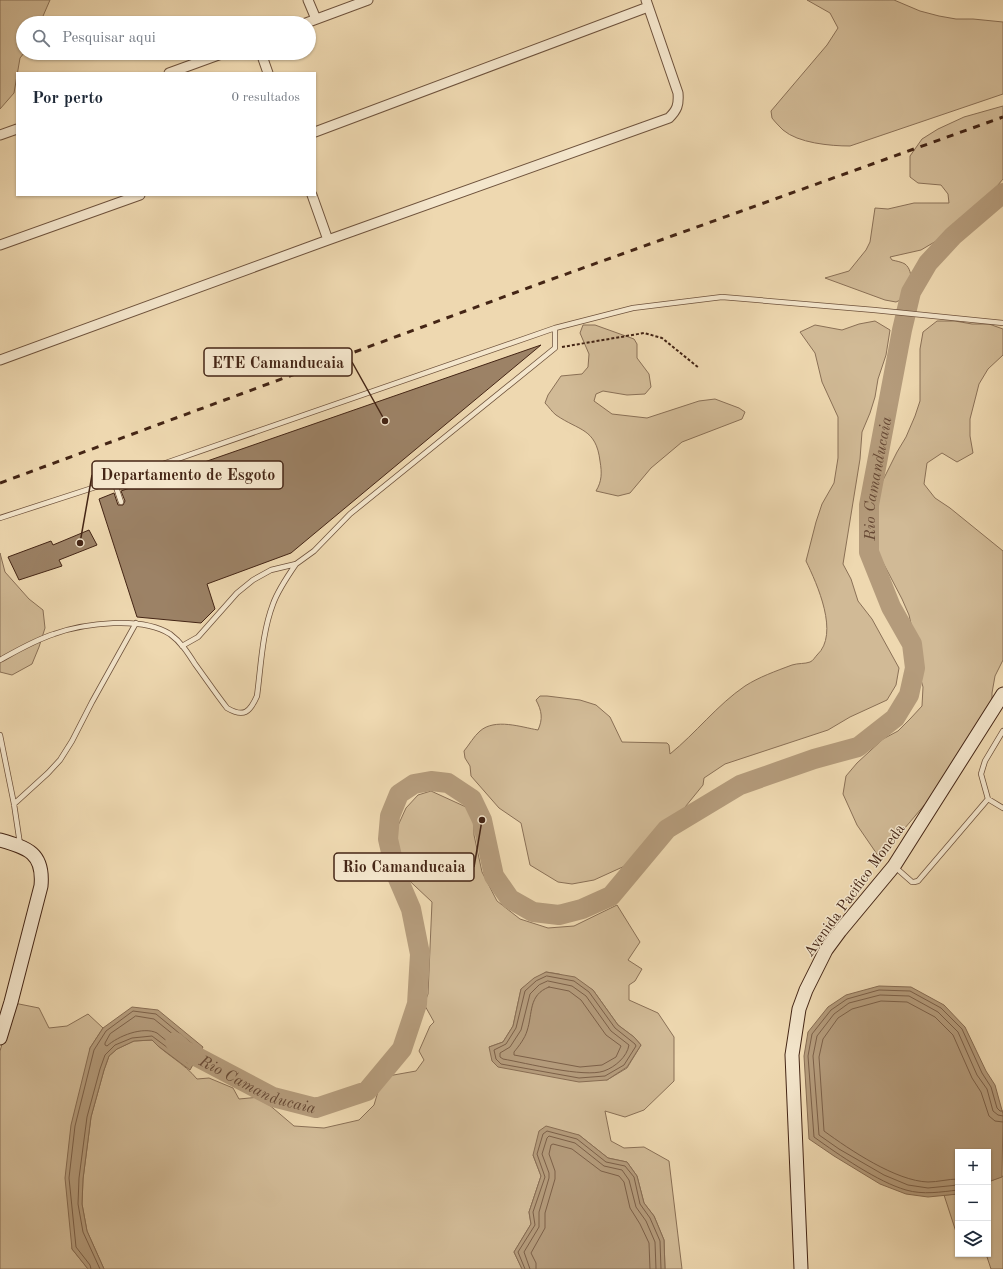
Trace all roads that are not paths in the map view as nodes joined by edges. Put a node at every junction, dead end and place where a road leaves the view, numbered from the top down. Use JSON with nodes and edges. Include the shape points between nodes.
{"nodes":[{"id":1,"x":308,"y":0,"type":"edge"},
{"id":2,"x":368,"y":0,"type":"edge"},
{"id":3,"x":647,"y":3,"type":"edge"},
{"id":4,"x":315,"y":16,"type":"edge"},
{"id":5,"x":316,"y":19,"type":"edge"},
{"id":6,"x":205,"y":60,"type":"edge"},
{"id":7,"x":263,"y":60,"type":"edge"},
{"id":8,"x":172,"y":72,"type":"edge"},
{"id":9,"x":268,"y":72,"type":"edge"},
{"id":10,"x":16,"y":129,"type":"edge"},
{"id":11,"x":316,"y":132,"type":"edge"},
{"id":12,"x":0,"y":135,"type":"edge"},
{"id":13,"x":137,"y":196,"type":"edge"},
{"id":14,"x":312,"y":196,"type":"edge"},
{"id":15,"x":328,"y":240,"type":"junction"},
{"id":16,"x":0,"y":245,"type":"edge"},
{"id":17,"x":1003,"y":323,"type":"edge"},
{"id":18,"x":555,"y":328,"type":"junction"},
{"id":19,"x":0,"y":360,"type":"edge"},
{"id":20,"x":114,"y":481,"type":"junction"},
{"id":21,"x":121,"y":502,"type":"dead end"},
{"id":22,"x":0,"y":518,"type":"edge"},
{"id":23,"x":296,"y":564,"type":"junction"},
{"id":24,"x":136,"y":623,"type":"junction"},
{"id":25,"x":182,"y":646,"type":"junction"},
{"id":26,"x":0,"y":660,"type":"edge"},
{"id":27,"x":1003,"y":694,"type":"edge"},
{"id":28,"x":1003,"y":731,"type":"edge"},
{"id":29,"x":0,"y":735,"type":"edge"},
{"id":30,"x":988,"y":799,"type":"junction"},
{"id":31,"x":14,"y":804,"type":"junction"},
{"id":32,"x":1003,"y":808,"type":"edge"},
{"id":33,"x":0,"y":840,"type":"edge"},
{"id":34,"x":20,"y":846,"type":"junction"},
{"id":35,"x":894,"y":866,"type":"junction"},
{"id":36,"x":0,"y":1038,"type":"edge"},
{"id":37,"x":801,"y":1269,"type":"edge"}],
"edges":[{"from":1,"to":4,"type":"street"},
{"from":2,"to":5,"type":"street"},
{"from":3,"to":11,"type":"street"},
{"from":3,"to":15,"type":"street","via":[[678,93],[679,104],[676,112],[669,118]]},
{"from":6,"to":8,"type":"street"},
{"from":7,"to":9,"type":"street"},
{"from":10,"to":12,"type":"street"},
{"from":13,"to":16,"type":"street"},
{"from":14,"to":15,"type":"street"},
{"from":15,"to":19,"type":"street"},
{"from":17,"to":18,"type":"lane","via":[[722,297],[633,308]]},
{"from":18,"to":20,"type":"lane"},
{"from":18,"to":23,"type":"lane","via":[[555,348],[350,514],[328,539]]},
{"from":20,"to":21,"type":"lane"},
{"from":20,"to":22,"type":"lane"},
{"from":23,"to":25,"type":"lane","via":[[271,570],[253,580],[237,593],[198,637]]},
{"from":23,"to":25,"type":"lane","via":[[273,604],[266,629],[257,696],[253,705],[245,712],[236,713],[227,708]]},
{"from":24,"to":25,"type":"lane","via":[[170,634]]},
{"from":24,"to":26,"type":"lane","via":[[95,625],[55,633],[27,644]]},
{"from":24,"to":31,"type":"lane","via":[[60,760]]},
{"from":27,"to":35,"type":"street","name":"Avenida Pacifico Moneda"},
{"from":28,"to":30,"type":"lane","via":[[985,761],[981,774]]},
{"from":29,"to":31,"type":"lane"},
{"from":30,"to":32,"type":"lane"},
{"from":30,"to":35,"type":"lane","via":[[918,881],[912,882]]},
{"from":31,"to":34,"type":"lane"},
{"from":33,"to":34,"type":"street"},
{"from":34,"to":36,"type":"street","via":[[38,859],[42,875],[41,886]]},
{"from":35,"to":37,"type":"street","name":"Avenida Pacifico Moneda","via":[[826,950],[814,971],[799,1009],[792,1055]]}]}
